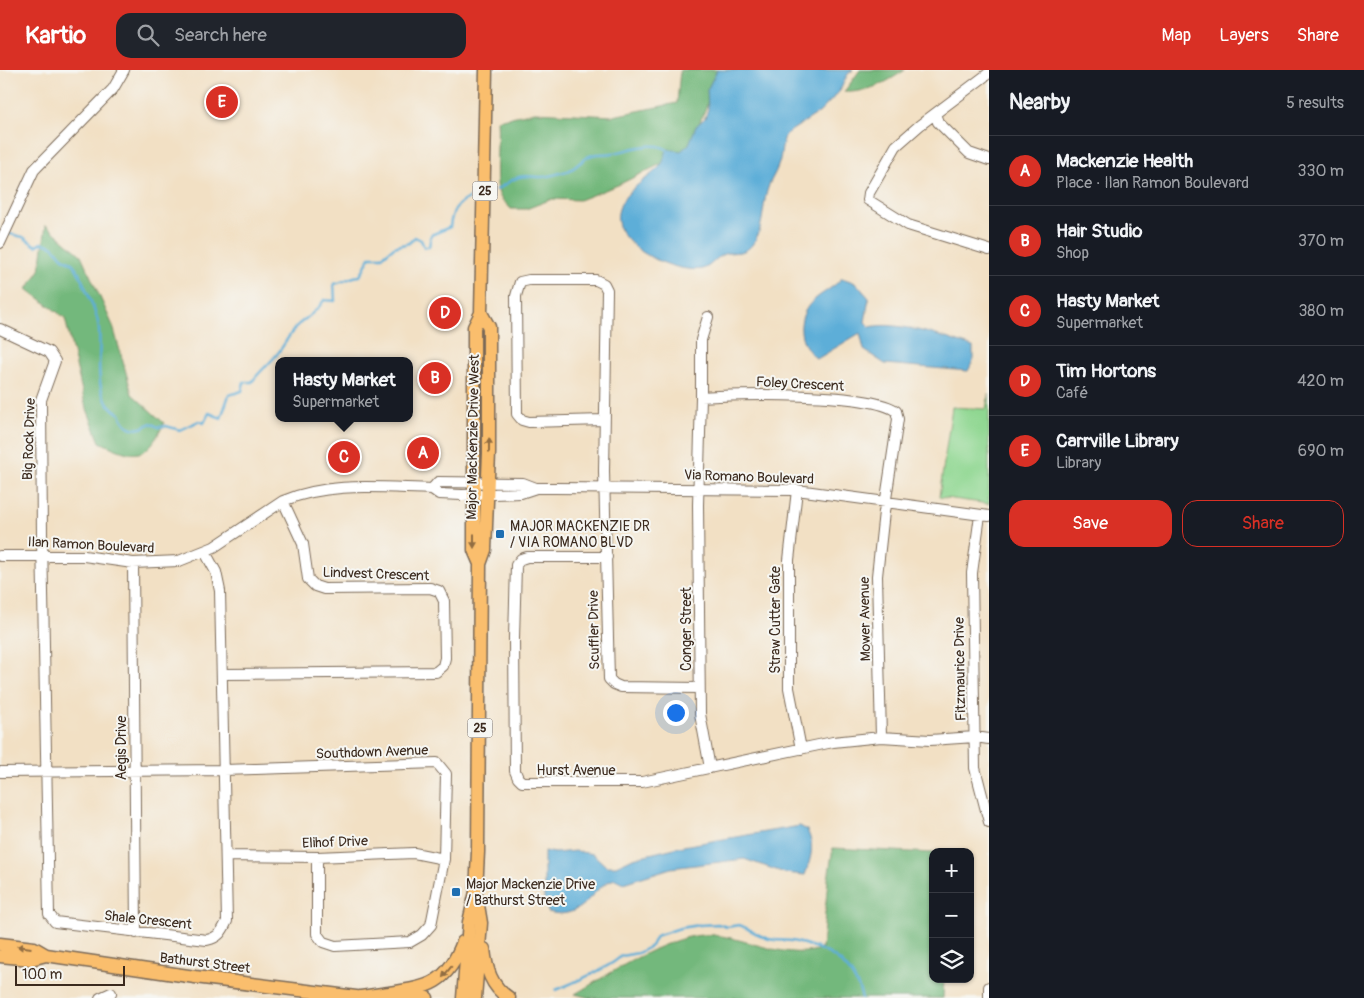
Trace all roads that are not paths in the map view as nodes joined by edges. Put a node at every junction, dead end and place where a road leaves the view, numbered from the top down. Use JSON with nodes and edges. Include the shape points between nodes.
{"nodes":[{"id":1,"x":124,"y":70,"type":"edge"},
{"id":2,"x":486,"y":70,"type":"edge"},
{"id":3,"x":989,"y":73,"type":"edge"},
{"id":4,"x":934,"y":114,"type":"junction"},
{"id":5,"x":989,"y":160,"type":"edge"},
{"id":6,"x":0,"y":243,"type":"edge"},
{"id":7,"x":989,"y":250,"type":"edge"},
{"id":8,"x":481,"y":313,"type":"junction"},
{"id":9,"x":708,"y":317,"type":"dead end"},
{"id":10,"x":0,"y":329,"type":"edge"},
{"id":11,"x":701,"y":397,"type":"junction"},
{"id":12,"x":604,"y":420,"type":"junction"},
{"id":13,"x":474,"y":488,"type":"junction"},
{"id":14,"x":488,"y":488,"type":"junction"},
{"id":15,"x":604,"y":488,"type":"junction"},
{"id":16,"x":698,"y":488,"type":"junction"},
{"id":17,"x":797,"y":490,"type":"junction"},
{"id":18,"x":284,"y":501,"type":"junction"},
{"id":19,"x":886,"y":502,"type":"junction"},
{"id":20,"x":984,"y":516,"type":"edge"},
{"id":21,"x":205,"y":552,"type":"junction"},
{"id":22,"x":42,"y":554,"type":"junction"},
{"id":23,"x":0,"y":556,"type":"edge"},
{"id":24,"x":608,"y":557,"type":"junction"},
{"id":25,"x":133,"y":563,"type":"junction"},
{"id":26,"x":480,"y":564,"type":"junction"},
{"id":27,"x":222,"y":674,"type":"junction"},
{"id":28,"x":699,"y":688,"type":"junction"},
{"id":29,"x":881,"y":737,"type":"junction"},
{"id":30,"x":975,"y":737,"type":"junction"},
{"id":31,"x":989,"y":739,"type":"edge"},
{"id":32,"x":801,"y":749,"type":"junction"},
{"id":33,"x":710,"y":768,"type":"junction"},
{"id":34,"x":224,"y":770,"type":"junction"},
{"id":35,"x":0,"y":772,"type":"edge"},
{"id":36,"x":47,"y":772,"type":"junction"},
{"id":37,"x":135,"y":772,"type":"junction"},
{"id":38,"x":989,"y":822,"type":"edge"},
{"id":39,"x":226,"y":856,"type":"junction"},
{"id":40,"x":317,"y":857,"type":"junction"},
{"id":41,"x":444,"y":859,"type":"junction"},
{"id":42,"x":476,"y":892,"type":"junction"},
{"id":43,"x":481,"y":923,"type":"junction"},
{"id":44,"x":469,"y":928,"type":"junction"},
{"id":45,"x":136,"y":932,"type":"junction"},
{"id":46,"x":0,"y":944,"type":"edge"},
{"id":47,"x":46,"y":955,"type":"junction"},
{"id":48,"x":0,"y":956,"type":"edge"},
{"id":49,"x":989,"y":987,"type":"edge"},
{"id":50,"x":389,"y":993,"type":"junction"},
{"id":51,"x":112,"y":994,"type":"dead end"},
{"id":52,"x":362,"y":997,"type":"edge"},
{"id":53,"x":100,"y":998,"type":"edge"},
{"id":54,"x":427,"y":998,"type":"edge"},
{"id":55,"x":463,"y":998,"type":"edge"},
{"id":56,"x":475,"y":998,"type":"edge"},
{"id":57,"x":509,"y":998,"type":"edge"},
{"id":58,"x":989,"y":998,"type":"edge"}],
"edges":[{"from":1,"to":6,"type":"street","via":[[113,89],[34,170]]},
{"from":2,"to":8,"type":"main road","name":"Major MacKenzie Drive West","number":"25"},
{"from":3,"to":4,"type":"street"},
{"from":4,"to":5,"type":"street","via":[[970,153]]},
{"from":4,"to":7,"type":"street","via":[[896,146],[869,192],[868,200],[908,225]]},
{"from":8,"to":13,"type":"main road","name":"Major MacKenzie Drive West","number":"25","via":[[474,327]]},
{"from":14,"to":8,"type":"main road","name":"Major MacKenzie Drive West","number":"25","one_way":true,"via":[[489,327]]},
{"from":9,"to":11,"type":"street","via":[[701,340]]},
{"from":10,"to":22,"type":"street","name":"Big Rock Drive","via":[[49,352],[55,360],[41,400]]},
{"from":11,"to":16,"type":"street"},
{"from":11,"to":19,"type":"street","name":"Foley Crescent","via":[[812,396],[890,407],[896,411],[898,419]]},
{"from":12,"to":12,"type":"street","name":"Scuffler Drive","via":[[609,297],[604,284],[596,280],[520,282],[516,296],[517,414],[523,421],[530,422]]},
{"from":12,"to":15,"type":"street","name":"Scuffler Drive"},
{"from":13,"to":14,"type":"street","name":"Via Romano Boulevard"},
{"from":13,"to":18,"type":"street","name":"Ilan Ramon Boulevard","via":[[438,482],[432,489],[337,488]]},
{"from":13,"to":26,"type":"main road","name":"Major MacKenzie Drive West","number":"25","one_way":true,"via":[[474,550]]},
{"from":14,"to":15,"type":"street","name":"Via Romano Boulevard","via":[[521,493],[536,488]]},
{"from":14,"to":26,"type":"main road","name":"Major MacKenzie Drive West","number":"25","via":[[485,550]]},
{"from":15,"to":16,"type":"street","name":"Via Romano Boulevard"},
{"from":15,"to":24,"type":"street","name":"Scuffler Drive"},
{"from":16,"to":17,"type":"street","name":"Via Romano Boulevard"},
{"from":16,"to":28,"type":"street","name":"Conger Street"},
{"from":17,"to":19,"type":"street","name":"Via Romano Boulevard"},
{"from":17,"to":32,"type":"street","name":"Straw Cutter Gate","via":[[789,560],[789,681]]},
{"from":18,"to":21,"type":"street","name":"Ilan Ramon Boulevard"},
{"from":18,"to":27,"type":"street","name":"Lindvest Crescent","via":[[303,544],[308,579],[315,586],[324,589],[430,588],[439,591],[444,601],[443,666],[436,672]]},
{"from":19,"to":20,"type":"street","name":"Via Romano Boulevard"},
{"from":19,"to":29,"type":"street","name":"Mower Avenue","via":[[877,576]]},
{"from":20,"to":30,"type":"street","name":"Fitzmaurice Drive","via":[[972,573]]},
{"from":21,"to":25,"type":"street","name":"Ilan Ramon Boulevard","via":[[179,561]]},
{"from":21,"to":27,"type":"street","name":"Shale Crescent","via":[[216,572],[220,591]]},
{"from":22,"to":23,"type":"street","name":"Ilan Ramon Boulevard"},
{"from":22,"to":25,"type":"street","name":"Ilan Ramon Boulevard"},
{"from":22,"to":36,"type":"street","name":"Shale Crescent"},
{"from":24,"to":28,"type":"street","name":"Scuffler Drive","via":[[608,672],[611,681],[623,687]]},
{"from":24,"to":33,"type":"street","name":"Hurst Avenue","via":[[527,557],[516,564],[516,776],[528,784],[634,783]]},
{"from":25,"to":37,"type":"street","name":"Aegis Drive"},
{"from":26,"to":42,"type":"main road","name":"Major MacKenzie Drive West","number":"25","via":[[480,786]]},
{"from":27,"to":34,"type":"street","name":"Shale Crescent"},
{"from":28,"to":33,"type":"street","name":"Conger Street","via":[[701,728]]},
{"from":29,"to":30,"type":"street","name":"Hurst Avenue","via":[[930,740]]},
{"from":29,"to":32,"type":"street","name":"Hurst Avenue"},
{"from":30,"to":31,"type":"street","name":"Hurst Avenue"},
{"from":30,"to":38,"type":"street","name":"Fitzmaurice Drive","via":[[975,768]]},
{"from":32,"to":33,"type":"street","name":"Hurst Avenue"},
{"from":34,"to":37,"type":"street","name":"Southdown Avenue"},
{"from":34,"to":39,"type":"street","name":"Shale Crescent"},
{"from":34,"to":41,"type":"street","name":"Southdown Avenue","via":[[438,763],[446,774]]},
{"from":35,"to":36,"type":"street","name":"Southdown Avenue"},
{"from":36,"to":37,"type":"street","name":"Southdown Avenue"},
{"from":36,"to":45,"type":"street","name":"Shale Crescent","via":[[49,914],[55,922],[63,925]]},
{"from":37,"to":45,"type":"street","name":"Aegis Drive"},
{"from":39,"to":40,"type":"street","name":"Elihof Drive"},
{"from":39,"to":45,"type":"street","name":"Shale Crescent","via":[[226,921],[222,932],[215,938],[207,940]]},
{"from":40,"to":41,"type":"street","name":"Elihof Drive","via":[[414,853]]},
{"from":40,"to":41,"type":"street","name":"Southdown Avenue","via":[[317,934],[323,942],[335,946],[410,942],[422,935],[431,924]]},
{"from":42,"to":43,"type":"main road","name":"Major MacKenzie Drive West","number":"25"},
{"from":42,"to":44,"type":"main road","name":"Major MacKenzie Drive West","number":"25"},
{"from":43,"to":56,"type":"main road","name":"Major MacKenzie Drive West","number":"25"},
{"from":43,"to":57,"type":"main road","via":[[486,964],[492,981]]},
{"from":44,"to":50,"type":"main road","one_way":true,"via":[[457,959],[444,977],[430,986]]},
{"from":44,"to":55,"type":"main road","name":"Major MacKenzie Drive West","number":"25"},
{"from":47,"to":46,"type":"main road","name":"Bathurst Street","one_way":true,"via":[[34,948]]},
{"from":47,"to":48,"type":"main road","name":"Bathurst Street","via":[[31,959]]},
{"from":47,"to":52,"type":"main road","name":"Bathurst Street","via":[[196,978]]},
{"from":49,"to":58,"type":"street"},
{"from":50,"to":52,"type":"main road","name":"Bathurst Street"},
{"from":50,"to":54,"type":"main road","name":"Bathurst Street"},
{"from":51,"to":53,"type":"street"}]}
